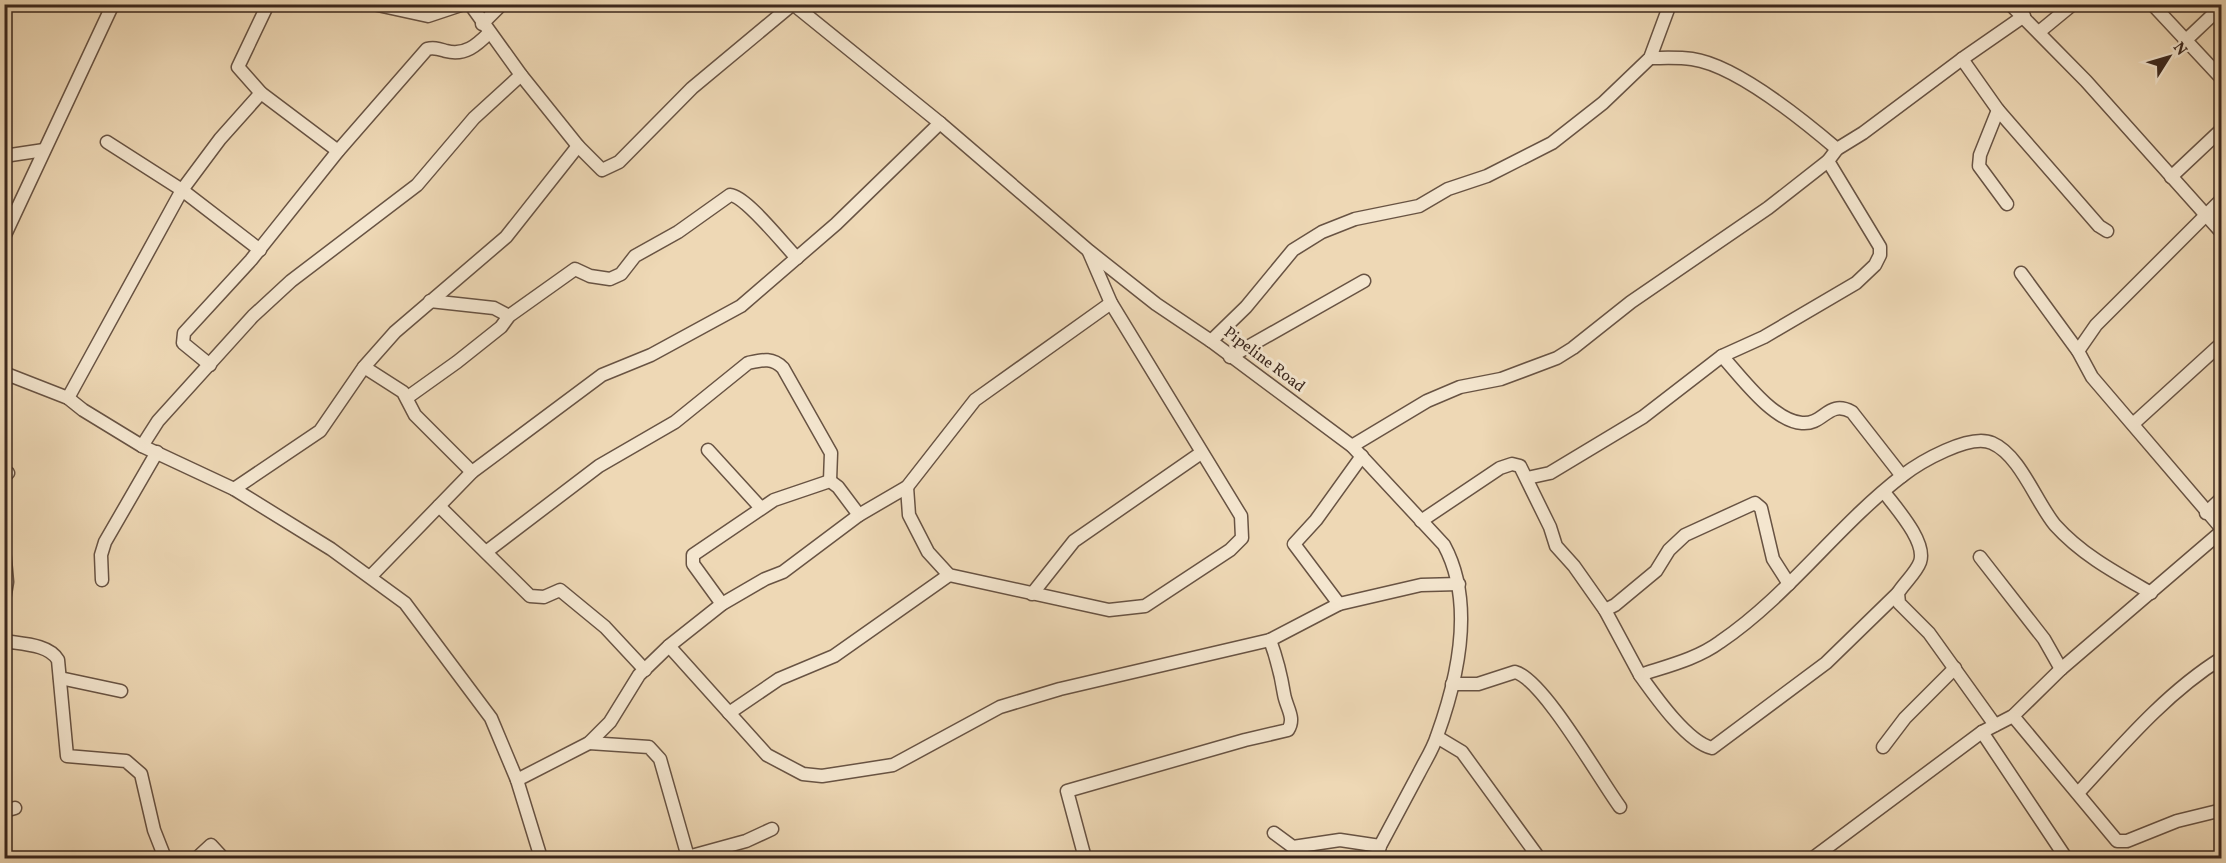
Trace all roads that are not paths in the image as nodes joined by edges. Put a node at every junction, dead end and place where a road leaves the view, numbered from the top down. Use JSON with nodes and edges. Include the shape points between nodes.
{"nodes":[{"id":1,"x":113,"y":4,"type":"edge"},
{"id":2,"x":268,"y":4,"type":"edge"},
{"id":3,"x":373,"y":4,"type":"edge"},
{"id":4,"x":464,"y":4,"type":"edge"},
{"id":5,"x":470,"y":4,"type":"edge"},
{"id":6,"x":502,"y":4,"type":"edge"},
{"id":7,"x":793,"y":4,"type":"edge"},
{"id":8,"x":1670,"y":4,"type":"edge"},
{"id":9,"x":2010,"y":4,"type":"edge"},
{"id":10,"x":2073,"y":4,"type":"edge"},
{"id":11,"x":2152,"y":4,"type":"edge"},
{"id":12,"x":2222,"y":6,"type":"edge"},
{"id":13,"x":2024,"y":16,"type":"junction"},
{"id":14,"x":486,"y":28,"type":"junction"},
{"id":15,"x":2039,"y":32,"type":"junction"},
{"id":16,"x":2185,"y":41,"type":"junction"},
{"id":17,"x":1650,"y":58,"type":"junction"},
{"id":18,"x":1962,"y":59,"type":"junction"},
{"id":19,"x":521,"y":75,"type":"junction"},
{"id":20,"x":2222,"y":79,"type":"edge"},
{"id":21,"x":261,"y":93,"type":"junction"},
{"id":22,"x":1998,"y":110,"type":"junction"},
{"id":23,"x":940,"y":123,"type":"junction"},
{"id":24,"x":2222,"y":129,"type":"edge"},
{"id":25,"x":107,"y":142,"type":"dead end"},
{"id":26,"x":578,"y":146,"type":"junction"},
{"id":27,"x":1837,"y":149,"type":"junction"},
{"id":28,"x":44,"y":150,"type":"junction"},
{"id":29,"x":338,"y":151,"type":"junction"},
{"id":30,"x":4,"y":156,"type":"edge"},
{"id":31,"x":1828,"y":160,"type":"junction"},
{"id":32,"x":2171,"y":177,"type":"junction"},
{"id":33,"x":182,"y":190,"type":"junction"},
{"id":34,"x":2222,"y":200,"type":"edge"},
{"id":35,"x":2007,"y":204,"type":"dead end"},
{"id":36,"x":2205,"y":214,"type":"junction"},
{"id":37,"x":2107,"y":231,"type":"dead end"},
{"id":38,"x":2222,"y":233,"type":"edge"},
{"id":39,"x":4,"y":237,"type":"edge"},
{"id":40,"x":260,"y":250,"type":"junction"},
{"id":41,"x":1089,"y":251,"type":"junction"},
{"id":42,"x":797,"y":258,"type":"junction"},
{"id":43,"x":2022,"y":273,"type":"dead end"},
{"id":44,"x":1364,"y":281,"type":"dead end"},
{"id":45,"x":430,"y":300,"type":"junction"},
{"id":46,"x":1111,"y":303,"type":"junction"},
{"id":47,"x":509,"y":316,"type":"junction"},
{"id":48,"x":1211,"y":341,"type":"junction"},
{"id":49,"x":2222,"y":343,"type":"edge"},
{"id":50,"x":2078,"y":351,"type":"junction"},
{"id":51,"x":1722,"y":356,"type":"junction"},
{"id":52,"x":1230,"y":357,"type":"junction"},
{"id":53,"x":210,"y":365,"type":"junction"},
{"id":54,"x":364,"y":367,"type":"junction"},
{"id":55,"x":4,"y":373,"type":"edge"},
{"id":56,"x":68,"y":398,"type":"junction"},
{"id":57,"x":408,"y":398,"type":"junction"},
{"id":58,"x":2133,"y":424,"type":"junction"},
{"id":59,"x":142,"y":446,"type":"junction"},
{"id":60,"x":1352,"y":446,"type":"junction"},
{"id":61,"x":708,"y":450,"type":"dead end"},
{"id":62,"x":157,"y":452,"type":"junction"},
{"id":63,"x":1201,"y":453,"type":"junction"},
{"id":64,"x":1362,"y":456,"type":"junction"},
{"id":65,"x":472,"y":472,"type":"junction"},
{"id":66,"x":1902,"y":476,"type":"junction"},
{"id":67,"x":1527,"y":478,"type":"junction"},
{"id":68,"x":830,"y":481,"type":"junction"},
{"id":69,"x":906,"y":487,"type":"junction"},
{"id":70,"x":234,"y":489,"type":"junction"},
{"id":71,"x":1884,"y":492,"type":"junction"},
{"id":72,"x":2222,"y":498,"type":"edge"},
{"id":73,"x":439,"y":506,"type":"junction"},
{"id":74,"x":761,"y":508,"type":"junction"},
{"id":75,"x":2206,"y":513,"type":"junction"},
{"id":76,"x":859,"y":515,"type":"junction"},
{"id":77,"x":1421,"y":521,"type":"junction"},
{"id":78,"x":2222,"y":530,"type":"edge"},
{"id":79,"x":4,"y":549,"type":"edge"},
{"id":80,"x":486,"y":552,"type":"junction"},
{"id":81,"x":1980,"y":557,"type":"dead end"},
{"id":82,"x":949,"y":575,"type":"junction"},
{"id":83,"x":371,"y":576,"type":"junction"},
{"id":84,"x":102,"y":580,"type":"dead end"},
{"id":85,"x":1459,"y":584,"type":"junction"},
{"id":86,"x":1789,"y":584,"type":"junction"},
{"id":87,"x":1898,"y":593,"type":"junction"},
{"id":88,"x":2151,"y":593,"type":"junction"},
{"id":89,"x":1032,"y":594,"type":"junction"},
{"id":90,"x":4,"y":600,"type":"edge"},
{"id":91,"x":722,"y":604,"type":"junction"},
{"id":92,"x":1339,"y":604,"type":"junction"},
{"id":93,"x":1605,"y":610,"type":"junction"},
{"id":94,"x":1270,"y":640,"type":"junction"},
{"id":95,"x":4,"y":641,"type":"edge"},
{"id":96,"x":669,"y":646,"type":"junction"},
{"id":97,"x":2222,"y":658,"type":"edge"},
{"id":98,"x":1955,"y":668,"type":"junction"},
{"id":99,"x":2061,"y":669,"type":"junction"},
{"id":100,"x":645,"y":670,"type":"junction"},
{"id":101,"x":1640,"y":675,"type":"junction"},
{"id":102,"x":60,"y":678,"type":"junction"},
{"id":103,"x":1452,"y":684,"type":"junction"},
{"id":104,"x":121,"y":691,"type":"dead end"},
{"id":105,"x":729,"y":713,"type":"junction"},
{"id":106,"x":2013,"y":716,"type":"junction"},
{"id":107,"x":1995,"y":725,"type":"junction"},
{"id":108,"x":1982,"y":732,"type":"junction"},
{"id":109,"x":1437,"y":738,"type":"junction"},
{"id":110,"x":589,"y":743,"type":"junction"},
{"id":111,"x":1883,"y":747,"type":"dead end"},
{"id":112,"x":517,"y":780,"type":"junction"},
{"id":113,"x":2079,"y":792,"type":"junction"},
{"id":114,"x":1620,"y":807,"type":"dead end"},
{"id":115,"x":2222,"y":810,"type":"edge"},
{"id":116,"x":772,"y":829,"type":"dead end"},
{"id":117,"x":1274,"y":833,"type":"dead end"},
{"id":118,"x":1379,"y":852,"type":"edge"},
{"id":119,"x":165,"y":858,"type":"edge"},
{"id":120,"x":197,"y":858,"type":"edge"},
{"id":121,"x":223,"y":858,"type":"edge"},
{"id":122,"x":542,"y":858,"type":"edge"},
{"id":123,"x":686,"y":858,"type":"edge"},
{"id":124,"x":1085,"y":858,"type":"edge"},
{"id":125,"x":1539,"y":858,"type":"edge"},
{"id":126,"x":1813,"y":858,"type":"edge"},
{"id":127,"x":2066,"y":858,"type":"edge"}],
"edges":[{"from":1,"to":28,"type":"street"},
{"from":2,"to":21,"type":"street","via":[[238,67]]},
{"from":3,"to":4,"type":"street","via":[[428,16]]},
{"from":5,"to":14,"type":"street"},
{"from":6,"to":14,"type":"street"},
{"from":7,"to":23,"type":"street","name":"Pipeline Road"},
{"from":7,"to":26,"type":"street","via":[[692,88],[619,162],[602,170]]},
{"from":8,"to":17,"type":"street"},
{"from":9,"to":13,"type":"street"},
{"from":10,"to":15,"type":"street"},
{"from":11,"to":16,"type":"street"},
{"from":12,"to":16,"type":"street"},
{"from":13,"to":15,"type":"street"},
{"from":13,"to":18,"type":"street"},
{"from":14,"to":19,"type":"street"},
{"from":14,"to":29,"type":"street","via":[[467,50],[453,53],[427,49]]},
{"from":15,"to":32,"type":"street"},
{"from":16,"to":20,"type":"street"},
{"from":17,"to":27,"type":"street","via":[[1692,59],[1736,75]]},
{"from":17,"to":48,"type":"street","via":[[1595,110],[1552,143],[1521,160],[1448,189],[1419,206],[1355,219],[1322,232],[1293,250],[1246,307]]},
{"from":18,"to":22,"type":"street"},
{"from":18,"to":27,"type":"street","via":[[1863,134]]},
{"from":19,"to":26,"type":"street"},
{"from":19,"to":53,"type":"street","via":[[474,118],[417,185],[291,281],[253,316]]},
{"from":21,"to":29,"type":"street"},
{"from":21,"to":33,"type":"street"},
{"from":22,"to":35,"type":"street","via":[[1979,165]]},
{"from":22,"to":37,"type":"street"},
{"from":23,"to":41,"type":"street","name":"Pipeline Road"},
{"from":23,"to":42,"type":"street"},
{"from":24,"to":32,"type":"street"},
{"from":25,"to":33,"type":"street"},
{"from":26,"to":45,"type":"street","via":[[506,237]]},
{"from":27,"to":31,"type":"street"},
{"from":28,"to":30,"type":"street"},
{"from":28,"to":39,"type":"street"},
{"from":29,"to":40,"type":"street"},
{"from":31,"to":51,"type":"street","via":[[1880,247],[1875,266],[1856,284],[1818,307]]},
{"from":31,"to":60,"type":"street","via":[[1557,358],[1501,379],[1443,394]]},
{"from":32,"to":36,"type":"street"},
{"from":33,"to":40,"type":"street"},
{"from":33,"to":56,"type":"street"},
{"from":34,"to":36,"type":"street"},
{"from":36,"to":38,"type":"street"},
{"from":36,"to":50,"type":"street","via":[[2096,325]]},
{"from":40,"to":53,"type":"street","via":[[182,336],[183,343]]},
{"from":41,"to":46,"type":"street"},
{"from":41,"to":48,"type":"street","name":"Pipeline Road"},
{"from":42,"to":47,"type":"street","via":[[746,205],[730,195],[678,232],[635,256],[621,274],[610,279],[575,269]]},
{"from":42,"to":65,"type":"street","via":[[732,312],[642,360],[602,375]]},
{"from":43,"to":50,"type":"street"},
{"from":44,"to":52,"type":"street"},
{"from":45,"to":47,"type":"street","via":[[494,308]]},
{"from":45,"to":54,"type":"street"},
{"from":46,"to":63,"type":"street"},
{"from":46,"to":69,"type":"street","via":[[975,400]]},
{"from":47,"to":57,"type":"street","via":[[501,327]]},
{"from":48,"to":52,"type":"street","name":"Pipeline Road"},
{"from":49,"to":58,"type":"street"},
{"from":50,"to":58,"type":"street","via":[[2092,377]]},
{"from":51,"to":66,"type":"street","via":[[1786,419],[1814,421],[1842,406],[1852,412]]},
{"from":51,"to":67,"type":"street","via":[[1643,417],[1550,473]]},
{"from":52,"to":60,"type":"street","name":"Pipeline Road"},
{"from":53,"to":59,"type":"street","via":[[158,422]]},
{"from":54,"to":57,"type":"street","via":[[397,386]]},
{"from":54,"to":70,"type":"street","via":[[320,431]]},
{"from":55,"to":56,"type":"street"},
{"from":56,"to":59,"type":"street"},
{"from":57,"to":65,"type":"street","via":[[416,415]]},
{"from":58,"to":75,"type":"street"},
{"from":59,"to":62,"type":"street"},
{"from":60,"to":64,"type":"street","name":"Pipeline Road"},
{"from":61,"to":74,"type":"street"},
{"from":62,"to":70,"type":"street"},
{"from":62,"to":84,"type":"street","via":[[105,542]]},
{"from":63,"to":89,"type":"street","via":[[1074,542]]},
{"from":63,"to":89,"type":"street","via":[[1241,516],[1242,538],[1230,550],[1145,606],[1109,610]]},
{"from":64,"to":77,"type":"street","name":"Pipeline Road"},
{"from":64,"to":92,"type":"street","via":[[1294,544]]},
{"from":65,"to":73,"type":"street"},
{"from":66,"to":71,"type":"street"},
{"from":66,"to":88,"type":"street","via":[[1978,439],[1992,442],[2006,451],[2055,524],[2090,558]]},
{"from":67,"to":77,"type":"street","via":[[1520,466],[1500,468]]},
{"from":67,"to":93,"type":"street","via":[[1556,546]]},
{"from":68,"to":74,"type":"street"},
{"from":68,"to":76,"type":"street"},
{"from":68,"to":80,"type":"street","via":[[832,459],[826,442],[783,368],[777,362],[762,360],[748,363],[675,422],[567,488]]},
{"from":69,"to":76,"type":"street"},
{"from":69,"to":82,"type":"street","via":[[909,515],[928,552]]},
{"from":70,"to":83,"type":"street"},
{"from":71,"to":86,"type":"street"},
{"from":71,"to":87,"type":"street","via":[[1912,529],[1921,550],[1919,565]]},
{"from":72,"to":75,"type":"street"},
{"from":73,"to":80,"type":"street"},
{"from":73,"to":83,"type":"street"},
{"from":74,"to":91,"type":"street","via":[[693,555],[693,564]]},
{"from":75,"to":78,"type":"street"},
{"from":76,"to":91,"type":"street","via":[[783,572]]},
{"from":77,"to":85,"type":"street","name":"Pipeline Road","via":[[1452,558]]},
{"from":78,"to":88,"type":"street"},
{"from":79,"to":90,"type":"street"},
{"from":80,"to":100,"type":"street","via":[[530,596],[544,597],[560,590],[579,603]]},
{"from":81,"to":99,"type":"street","via":[[2044,639]]},
{"from":82,"to":89,"type":"street"},
{"from":82,"to":105,"type":"street","via":[[834,656],[779,679]]},
{"from":83,"to":112,"type":"street","via":[[405,603],[484,706]]},
{"from":85,"to":92,"type":"street","via":[[1420,585]]},
{"from":85,"to":103,"type":"street","name":"Pipeline Road","via":[[1462,616]]},
{"from":86,"to":93,"type":"street","via":[[1773,559],[1761,508],[1755,503],[1685,535],[1656,571]]},
{"from":86,"to":101,"type":"street","via":[[1720,643],[1691,658]]},
{"from":87,"to":98,"type":"street","via":[[1899,603],[1922,624]]},
{"from":87,"to":101,"type":"street","via":[[1826,663],[1712,748],[1676,720]]},
{"from":88,"to":99,"type":"street"},
{"from":91,"to":96,"type":"street"},
{"from":92,"to":94,"type":"street"},
{"from":93,"to":101,"type":"street"},
{"from":94,"to":105,"type":"street","via":[[999,707],[893,765],[822,776],[803,774],[767,755]]},
{"from":94,"to":124,"type":"street","via":[[1291,717],[1288,730],[1067,791]]},
{"from":95,"to":102,"type":"street","via":[[55,654]]},
{"from":96,"to":100,"type":"street"},
{"from":96,"to":105,"type":"street"},
{"from":97,"to":113,"type":"street","via":[[2202,671],[2124,742]]},
{"from":98,"to":107,"type":"street"},
{"from":98,"to":111,"type":"street","via":[[1905,718]]},
{"from":99,"to":106,"type":"street"},
{"from":100,"to":110,"type":"street","via":[[610,723]]},
{"from":102,"to":104,"type":"street"},
{"from":102,"to":119,"type":"street","via":[[67,756],[126,762],[141,774]]},
{"from":103,"to":109,"type":"street","name":"Pipeline Road"},
{"from":103,"to":114,"type":"street","via":[[1478,684],[1515,672],[1526,677],[1557,712]]},
{"from":106,"to":107,"type":"street"},
{"from":106,"to":113,"type":"street"},
{"from":107,"to":108,"type":"street"},
{"from":108,"to":126,"type":"street"},
{"from":108,"to":127,"type":"street"},
{"from":109,"to":118,"type":"street","name":"Pipeline Road"},
{"from":109,"to":125,"type":"street","via":[[1462,753]]},
{"from":110,"to":112,"type":"street"},
{"from":110,"to":123,"type":"street","via":[[649,747],[656,752]]},
{"from":112,"to":122,"type":"street"},
{"from":113,"to":115,"type":"street","via":[[2117,841]]},
{"from":116,"to":123,"type":"street","via":[[746,841]]},
{"from":117,"to":118,"type":"street","via":[[1293,847],[1340,840]]},
{"from":120,"to":121,"type":"street","via":[[211,845]]}]}
